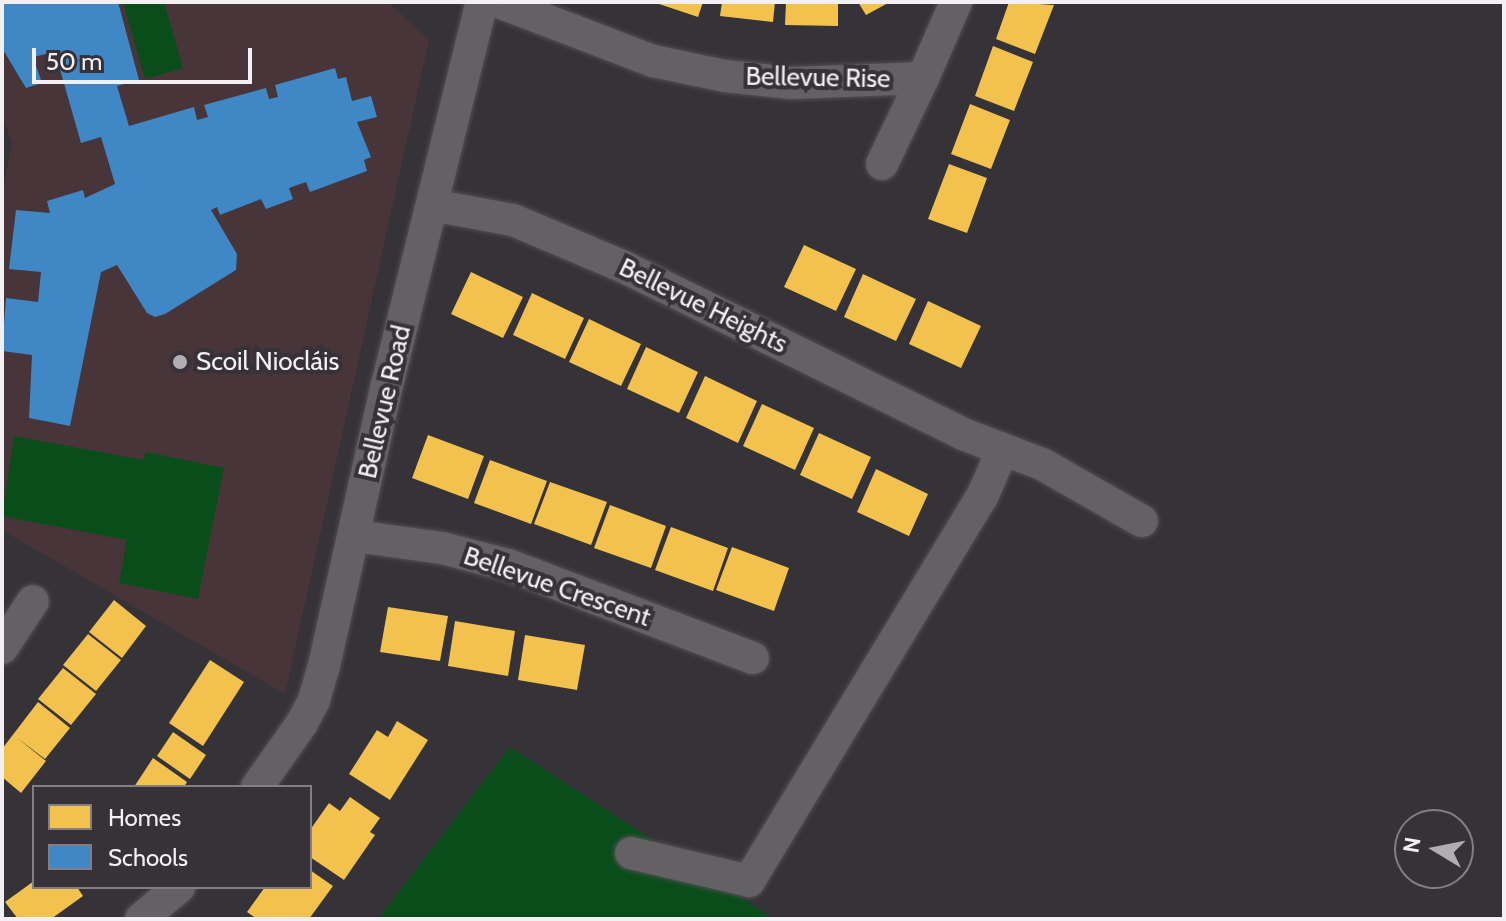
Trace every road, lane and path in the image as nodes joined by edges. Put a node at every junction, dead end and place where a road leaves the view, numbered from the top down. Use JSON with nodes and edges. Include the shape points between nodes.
{"nodes":[{"id":1,"x":482,"y":2,"type":"edge"},
{"id":2,"x":499,"y":2,"type":"edge"},
{"id":3,"x":956,"y":2,"type":"edge"},
{"id":4,"x":923,"y":78,"type":"junction"},
{"id":5,"x":882,"y":164,"type":"dead end"},
{"id":6,"x":432,"y":205,"type":"junction"},
{"id":7,"x":1003,"y":449,"type":"junction"},
{"id":8,"x":1142,"y":521,"type":"dead end"},
{"id":9,"x":355,"y":536,"type":"junction"},
{"id":10,"x":33,"y":601,"type":"dead end"},
{"id":11,"x":2,"y":648,"type":"edge"},
{"id":12,"x":753,"y":658,"type":"dead end"},
{"id":13,"x":258,"y":785,"type":"edge"},
{"id":14,"x":631,"y":853,"type":"dead end"},
{"id":15,"x":177,"y":889,"type":"edge"},
{"id":16,"x":141,"y":919,"type":"edge"}],
"edges":[{"from":1,"to":6,"type":"street","name":"Bellevue Road"},
{"from":2,"to":4,"type":"street","name":"Bellevue Rise","via":[[653,61],[725,76],[792,83]]},
{"from":3,"to":4,"type":"street","name":"Bellevue Rise"},
{"from":4,"to":5,"type":"street"},
{"from":6,"to":7,"type":"street","name":"Bellevue Heights","via":[[513,220],[622,266]]},
{"from":6,"to":9,"type":"street","name":"Bellevue Road"},
{"from":7,"to":8,"type":"street","name":"Bellevue Heights","via":[[1042,464]]},
{"from":7,"to":14,"type":"street","via":[[982,497],[749,881]]},
{"from":9,"to":12,"type":"street","name":"Bellevue Crescent","via":[[442,548],[508,565]]},
{"from":9,"to":13,"type":"street","name":"Bellevue Road","via":[[314,700]]},
{"from":10,"to":11,"type":"street"},
{"from":15,"to":16,"type":"street"}]}
